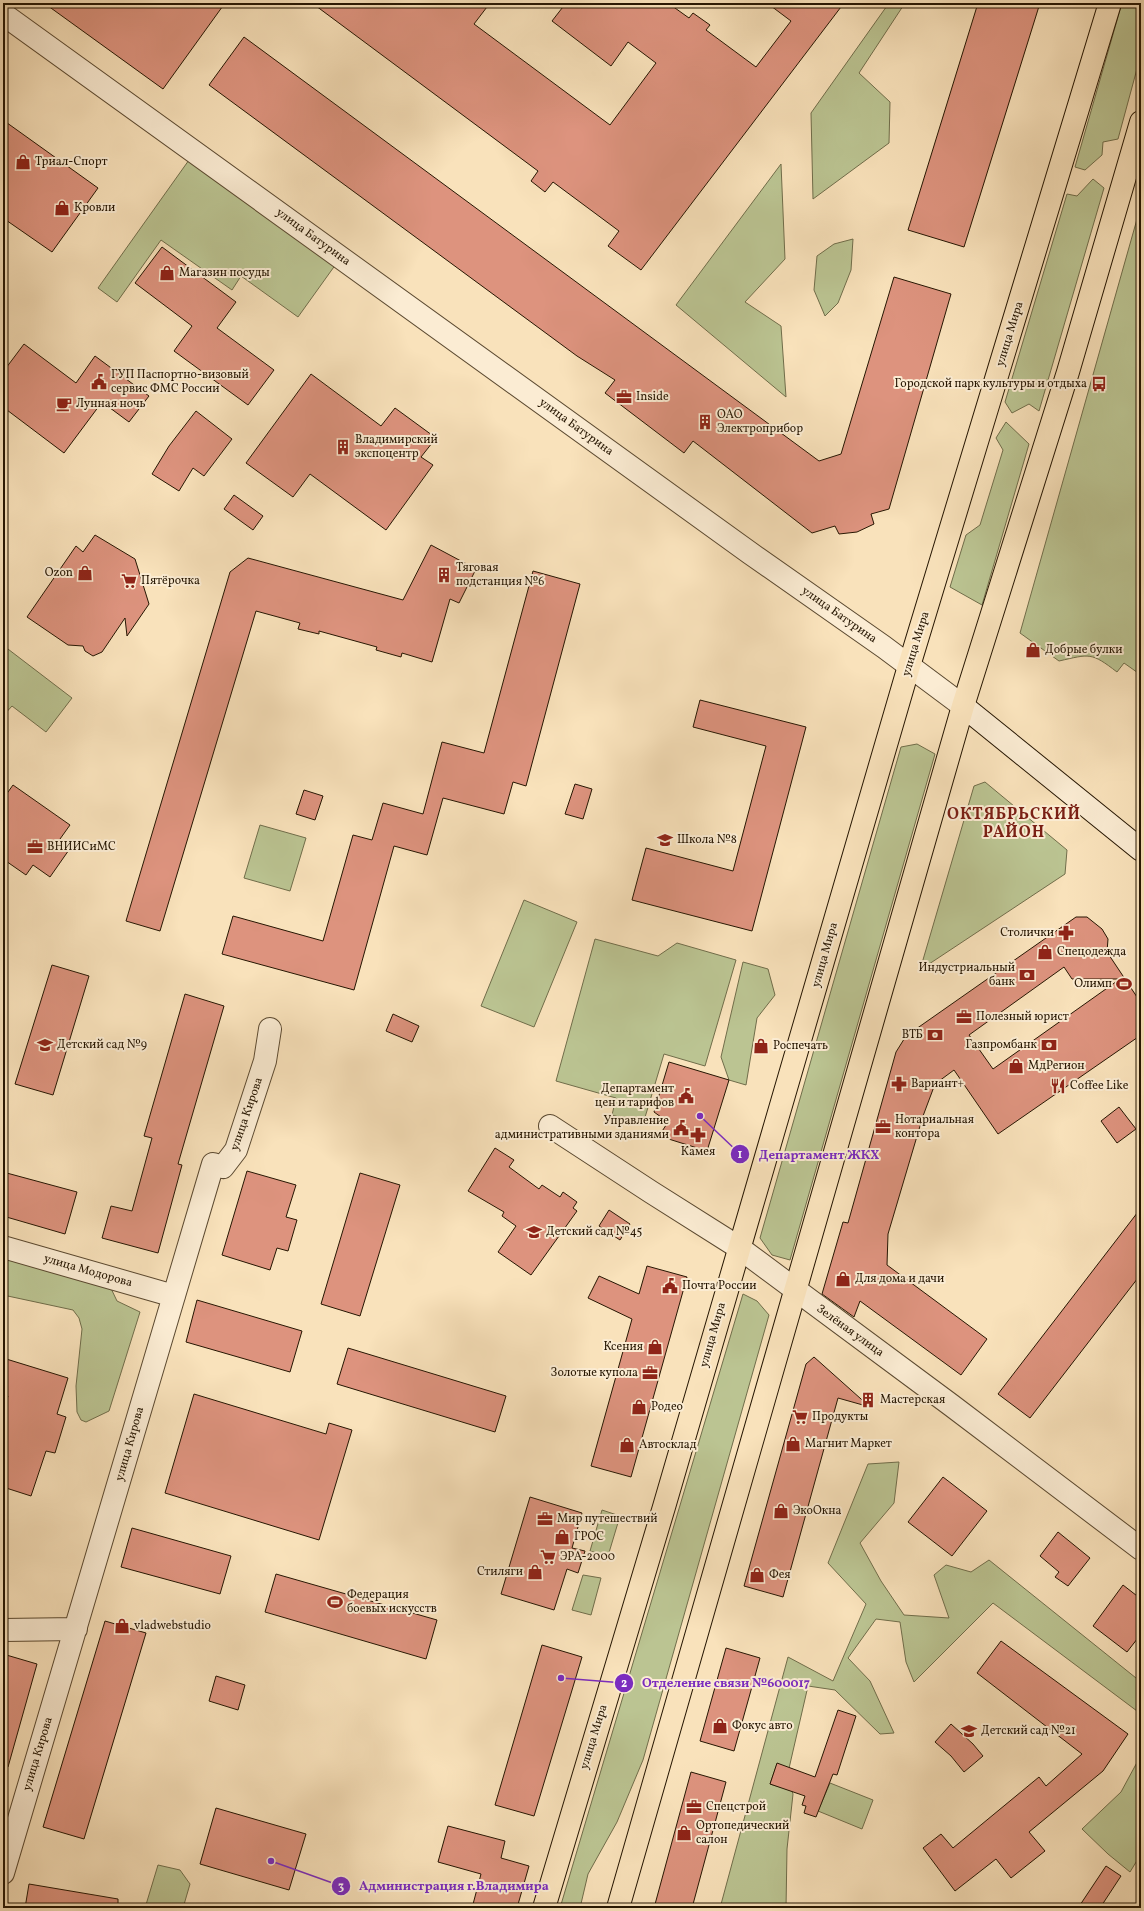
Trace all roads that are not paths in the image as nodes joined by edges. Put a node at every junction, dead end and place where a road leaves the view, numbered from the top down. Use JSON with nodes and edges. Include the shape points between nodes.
{"nodes":[{"id":1,"x":1110,"y":3,"type":"edge"},
{"id":2,"x":3,"y":14,"type":"edge"},
{"id":3,"x":1141,"y":122,"type":"edge"},
{"id":4,"x":909,"y":666,"type":"junction"},
{"id":5,"x":963,"y":706,"type":"junction"},
{"id":6,"x":1141,"y":850,"type":"edge"},
{"id":7,"x":270,"y":1030,"type":"dead end"},
{"id":8,"x":550,"y":1126,"type":"dead end"},
{"id":9,"x":3,"y":1247,"type":"edge"},
{"id":10,"x":738,"y":1247,"type":"junction"},
{"id":11,"x":795,"y":1291,"type":"junction"},
{"id":12,"x":174,"y":1296,"type":"junction"},
{"id":13,"x":1141,"y":1549,"type":"edge"},
{"id":14,"x":76,"y":1629,"type":"junction"},
{"id":15,"x":3,"y":1630,"type":"edge"},
{"id":16,"x":3,"y":1874,"type":"edge"},
{"id":17,"x":544,"y":1908,"type":"edge"},
{"id":18,"x":618,"y":1908,"type":"edge"}],
"edges":[{"from":1,"to":4,"type":"main road","name":"улица Мира"},
{"from":2,"to":4,"type":"street","name":"улица Батурина"},
{"from":3,"to":5,"type":"main road","via":[[1068,372]]},
{"from":4,"to":5,"type":"street","name":"улица Батурина"},
{"from":4,"to":10,"type":"main road","name":"улица Мира"},
{"from":5,"to":6,"type":"street","name":"улица Батурина"},
{"from":5,"to":11,"type":"main road"},
{"from":7,"to":12,"type":"street","name":"улица Кирова","via":[[265,1061],[236,1150],[223,1167],[214,1164]]},
{"from":8,"to":10,"type":"street","name":"Зелёная улица"},
{"from":9,"to":12,"type":"street","name":"улица Модорова"},
{"from":10,"to":11,"type":"street","name":"Зелёная улица"},
{"from":10,"to":17,"type":"main road","name":"улица Мира"},
{"from":11,"to":13,"type":"street","name":"Зелёная улица"},
{"from":11,"to":18,"type":"main road"},
{"from":12,"to":14,"type":"street","name":"улица Кирова"},
{"from":14,"to":15,"type":"street"},
{"from":14,"to":16,"type":"street","name":"улица Кирова"}]}
